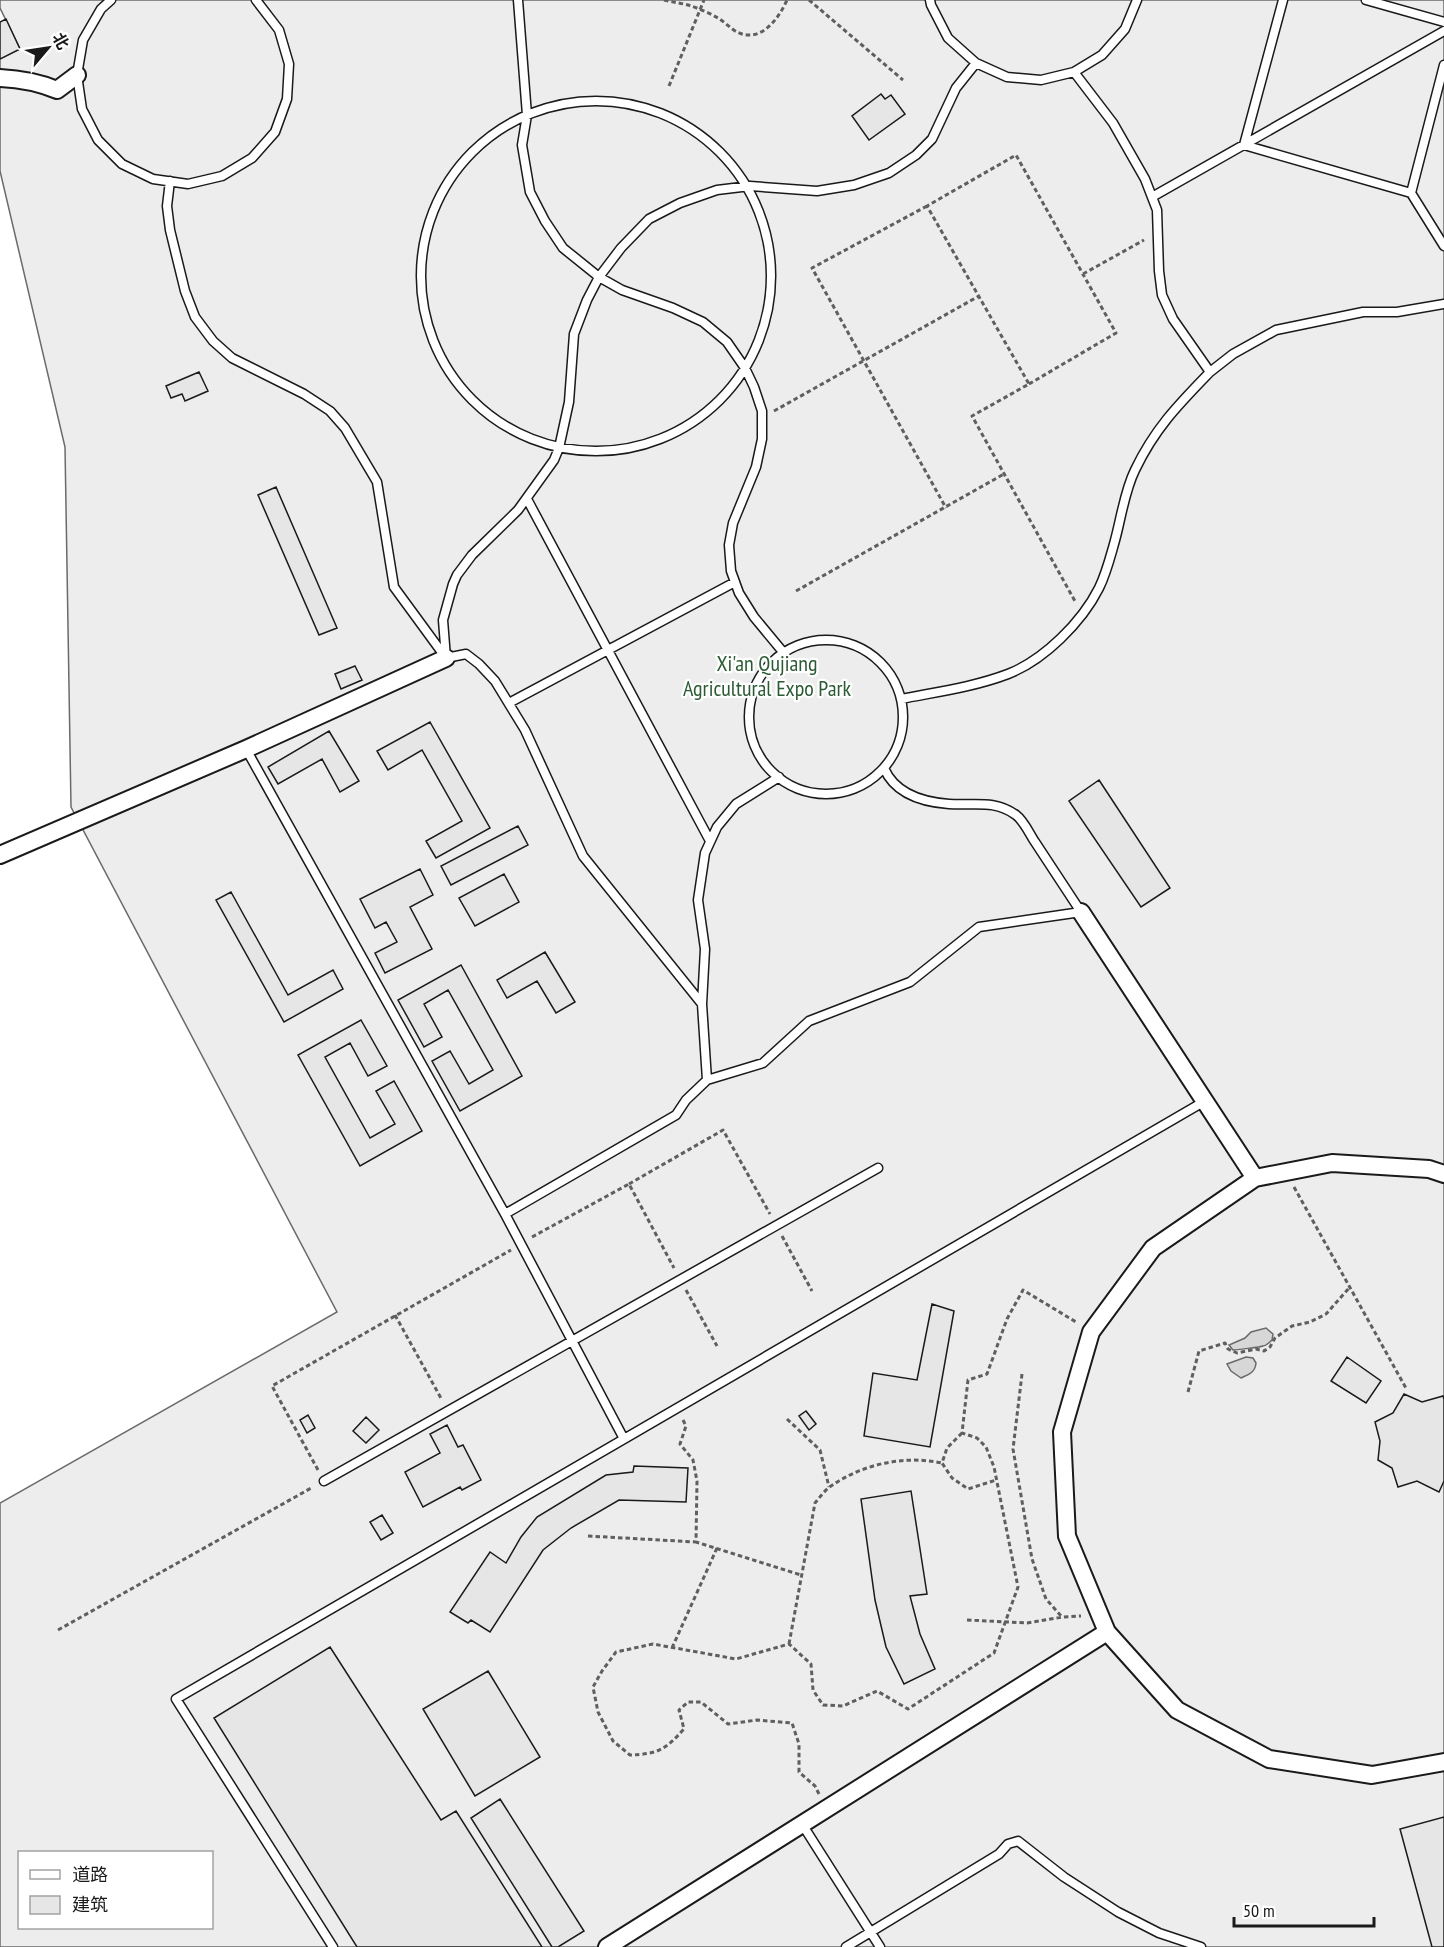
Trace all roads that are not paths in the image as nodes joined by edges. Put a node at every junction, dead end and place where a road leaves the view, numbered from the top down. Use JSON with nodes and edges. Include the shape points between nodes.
{"nodes":[{"id":1,"x":111,"y":0,"type":"edge"},
{"id":2,"x":256,"y":0,"type":"edge"},
{"id":3,"x":518,"y":0,"type":"edge"},
{"id":4,"x":930,"y":0,"type":"edge"},
{"id":5,"x":1137,"y":0,"type":"edge"},
{"id":6,"x":1283,"y":0,"type":"edge"},
{"id":7,"x":1366,"y":0,"type":"edge"},
{"id":8,"x":1444,"y":22,"type":"edge"},
{"id":9,"x":1444,"y":31,"type":"edge"},
{"id":10,"x":976,"y":63,"type":"junction"},
{"id":11,"x":1444,"y":65,"type":"edge"},
{"id":12,"x":1074,"y":72,"type":"junction"},
{"id":13,"x":77,"y":75,"type":"junction"},
{"id":14,"x":0,"y":78,"type":"edge"},
{"id":15,"x":527,"y":115,"type":"junction"},
{"id":16,"x":1244,"y":145,"type":"junction"},
{"id":17,"x":170,"y":182,"type":"junction"},
{"id":18,"x":748,"y":187,"type":"junction"},
{"id":19,"x":1411,"y":193,"type":"junction"},
{"id":20,"x":1152,"y":197,"type":"junction"},
{"id":21,"x":1444,"y":246,"type":"edge"},
{"id":22,"x":599,"y":277,"type":"junction"},
{"id":23,"x":1444,"y":304,"type":"edge"},
{"id":24,"x":745,"y":368,"type":"junction"},
{"id":25,"x":1210,"y":372,"type":"junction"},
{"id":26,"x":559,"y":447,"type":"junction"},
{"id":27,"x":527,"y":499,"type":"junction"},
{"id":28,"x":735,"y":582,"type":"junction"},
{"id":29,"x":608,"y":650,"type":"junction"},
{"id":30,"x":783,"y":652,"type":"junction"},
{"id":31,"x":446,"y":658,"type":"junction"},
{"id":32,"x":901,"y":699,"type":"junction"},
{"id":33,"x":509,"y":703,"type":"junction"},
{"id":34,"x":246,"y":749,"type":"junction"},
{"id":35,"x":884,"y":768,"type":"junction"},
{"id":36,"x":779,"y":777,"type":"junction"},
{"id":37,"x":710,"y":841,"type":"junction"},
{"id":38,"x":0,"y":855,"type":"edge"},
{"id":39,"x":1081,"y":912,"type":"junction"},
{"id":40,"x":702,"y":1004,"type":"junction"},
{"id":41,"x":707,"y":1080,"type":"junction"},
{"id":42,"x":1205,"y":1101,"type":"junction"},
{"id":43,"x":878,"y":1168,"type":"dead end"},
{"id":44,"x":1444,"y":1174,"type":"edge"},
{"id":45,"x":1255,"y":1178,"type":"junction"},
{"id":46,"x":505,"y":1214,"type":"junction"},
{"id":47,"x":572,"y":1341,"type":"junction"},
{"id":48,"x":624,"y":1439,"type":"junction"},
{"id":49,"x":324,"y":1481,"type":"road end"},
{"id":50,"x":1107,"y":1632,"type":"junction"},
{"id":51,"x":1444,"y":1762,"type":"edge"},
{"id":52,"x":802,"y":1824,"type":"junction"},
{"id":53,"x":870,"y":1932,"type":"junction"},
{"id":54,"x":612,"y":1946,"type":"edge"},
{"id":55,"x":333,"y":1947,"type":"edge"},
{"id":56,"x":846,"y":1947,"type":"edge"},
{"id":57,"x":880,"y":1947,"type":"edge"},
{"id":58,"x":1201,"y":1947,"type":"edge"}],
"edges":[{"from":1,"to":13,"type":"lane","via":[[100,9],[83,40]]},
{"from":2,"to":17,"type":"lane","via":[[279,30],[289,64],[287,99],[275,132],[252,158],[222,176],[188,184]]},
{"from":3,"to":15,"type":"lane"},
{"from":4,"to":10,"type":"lane","via":[[948,38]]},
{"from":5,"to":12,"type":"lane","via":[[1125,29],[1102,55]]},
{"from":6,"to":16,"type":"lane"},
{"from":7,"to":8,"type":"lane"},
{"from":9,"to":16,"type":"lane"},
{"from":10,"to":12,"type":"lane","via":[[1007,77],[1041,80]]},
{"from":10,"to":18,"type":"lane","via":[[956,88],[932,139],[889,173],[854,185],[817,191]]},
{"from":11,"to":19,"type":"lane"},
{"from":12,"to":20,"type":"lane","via":[[1113,123]]},
{"from":13,"to":14,"type":"street","via":[[57,90],[41,83]]},
{"from":13,"to":17,"type":"lane","via":[[82,110],[98,140],[122,164],[153,179]]},
{"from":15,"to":18,"type":"lane","via":[[540,108],[600,99],[659,111],[711,142]]},
{"from":15,"to":22,"type":"lane","via":[[522,145],[530,192],[564,248]]},
{"from":15,"to":26,"type":"lane","via":[[487,136],[447,181],[424,236],[421,297],[438,355],[471,401],[517,434]]},
{"from":16,"to":19,"type":"lane"},
{"from":16,"to":20,"type":"lane"},
{"from":17,"to":31,"type":"lane","via":[[170,230],[195,317],[232,358],[303,394],[330,411],[345,428],[377,482],[394,587]]},
{"from":18,"to":22,"type":"lane","via":[[717,190],[649,219]]},
{"from":18,"to":24,"type":"lane","via":[[769,242],[771,298],[756,352]]},
{"from":19,"to":21,"type":"lane"},
{"from":20,"to":25,"type":"lane","via":[[1157,210],[1162,295],[1173,319]]},
{"from":22,"to":24,"type":"lane","via":[[703,322],[727,342]]},
{"from":22,"to":26,"type":"lane","via":[[574,334],[569,402]]},
{"from":23,"to":25,"type":"lane","via":[[1397,312],[1363,312],[1276,330]]},
{"from":24,"to":26,"type":"lane","via":[[724,398],[680,433],[626,451],[570,451]]},
{"from":24,"to":28,"type":"lane","via":[[762,411],[762,439],[756,467],[733,523],[729,545]]},
{"from":25,"to":32,"type":"lane","via":[[1155,433],[1134,472],[1099,587],[1078,621],[1046,652],[1009,674]]},
{"from":26,"to":27,"type":"lane"},
{"from":27,"to":29,"type":"lane"},
{"from":27,"to":31,"type":"lane","via":[[457,575],[443,620]]},
{"from":28,"to":29,"type":"lane"},
{"from":28,"to":30,"type":"lane","via":[[754,617]]},
{"from":29,"to":33,"type":"lane"},
{"from":29,"to":37,"type":"lane"},
{"from":30,"to":32,"type":"lane","via":[[814,641],[854,645],[875,657],[891,676]]},
{"from":30,"to":36,"type":"lane","via":[[764,670],[752,694],[749,720],[754,746]]},
{"from":31,"to":33,"type":"lane","via":[[466,654],[479,663]]},
{"from":31,"to":34,"type":"street"},
{"from":32,"to":35,"type":"lane","via":[[903,723],[897,747]]},
{"from":33,"to":40,"type":"lane","via":[[583,856]]},
{"from":34,"to":38,"type":"street"},
{"from":34,"to":46,"type":"lane"},
{"from":35,"to":36,"type":"lane","via":[[865,783],[840,793],[814,793],[789,785]]},
{"from":35,"to":39,"type":"lane","via":[[889,779],[904,792],[924,801],[977,803],[1001,807],[1018,816]]},
{"from":36,"to":37,"type":"lane","via":[[736,804]]},
{"from":37,"to":40,"type":"lane","via":[[698,900],[705,949]]},
{"from":39,"to":41,"type":"lane","via":[[979,927],[910,982],[809,1021],[763,1063]]},
{"from":39,"to":42,"type":"street"},
{"from":40,"to":41,"type":"lane"},
{"from":41,"to":46,"type":"lane","via":[[676,1115]]},
{"from":42,"to":45,"type":"street"},
{"from":42,"to":48,"type":"lane"},
{"from":43,"to":47,"type":"lane"},
{"from":44,"to":45,"type":"street","via":[[1429,1168],[1332,1163]]},
{"from":45,"to":50,"type":"street","via":[[1152,1248],[1091,1332],[1062,1432],[1067,1536]]},
{"from":46,"to":47,"type":"lane"},
{"from":47,"to":48,"type":"lane"},
{"from":47,"to":49,"type":"lane"},
{"from":48,"to":55,"type":"lane","via":[[176,1699]]},
{"from":50,"to":51,"type":"street","via":[[1177,1710],[1269,1759],[1372,1776]]},
{"from":50,"to":52,"type":"street"},
{"from":52,"to":53,"type":"lane"},
{"from":52,"to":54,"type":"street"},
{"from":53,"to":56,"type":"lane"},
{"from":53,"to":57,"type":"lane"},
{"from":53,"to":58,"type":"lane","via":[[1018,1841],[1118,1912],[1160,1933]]}]}
